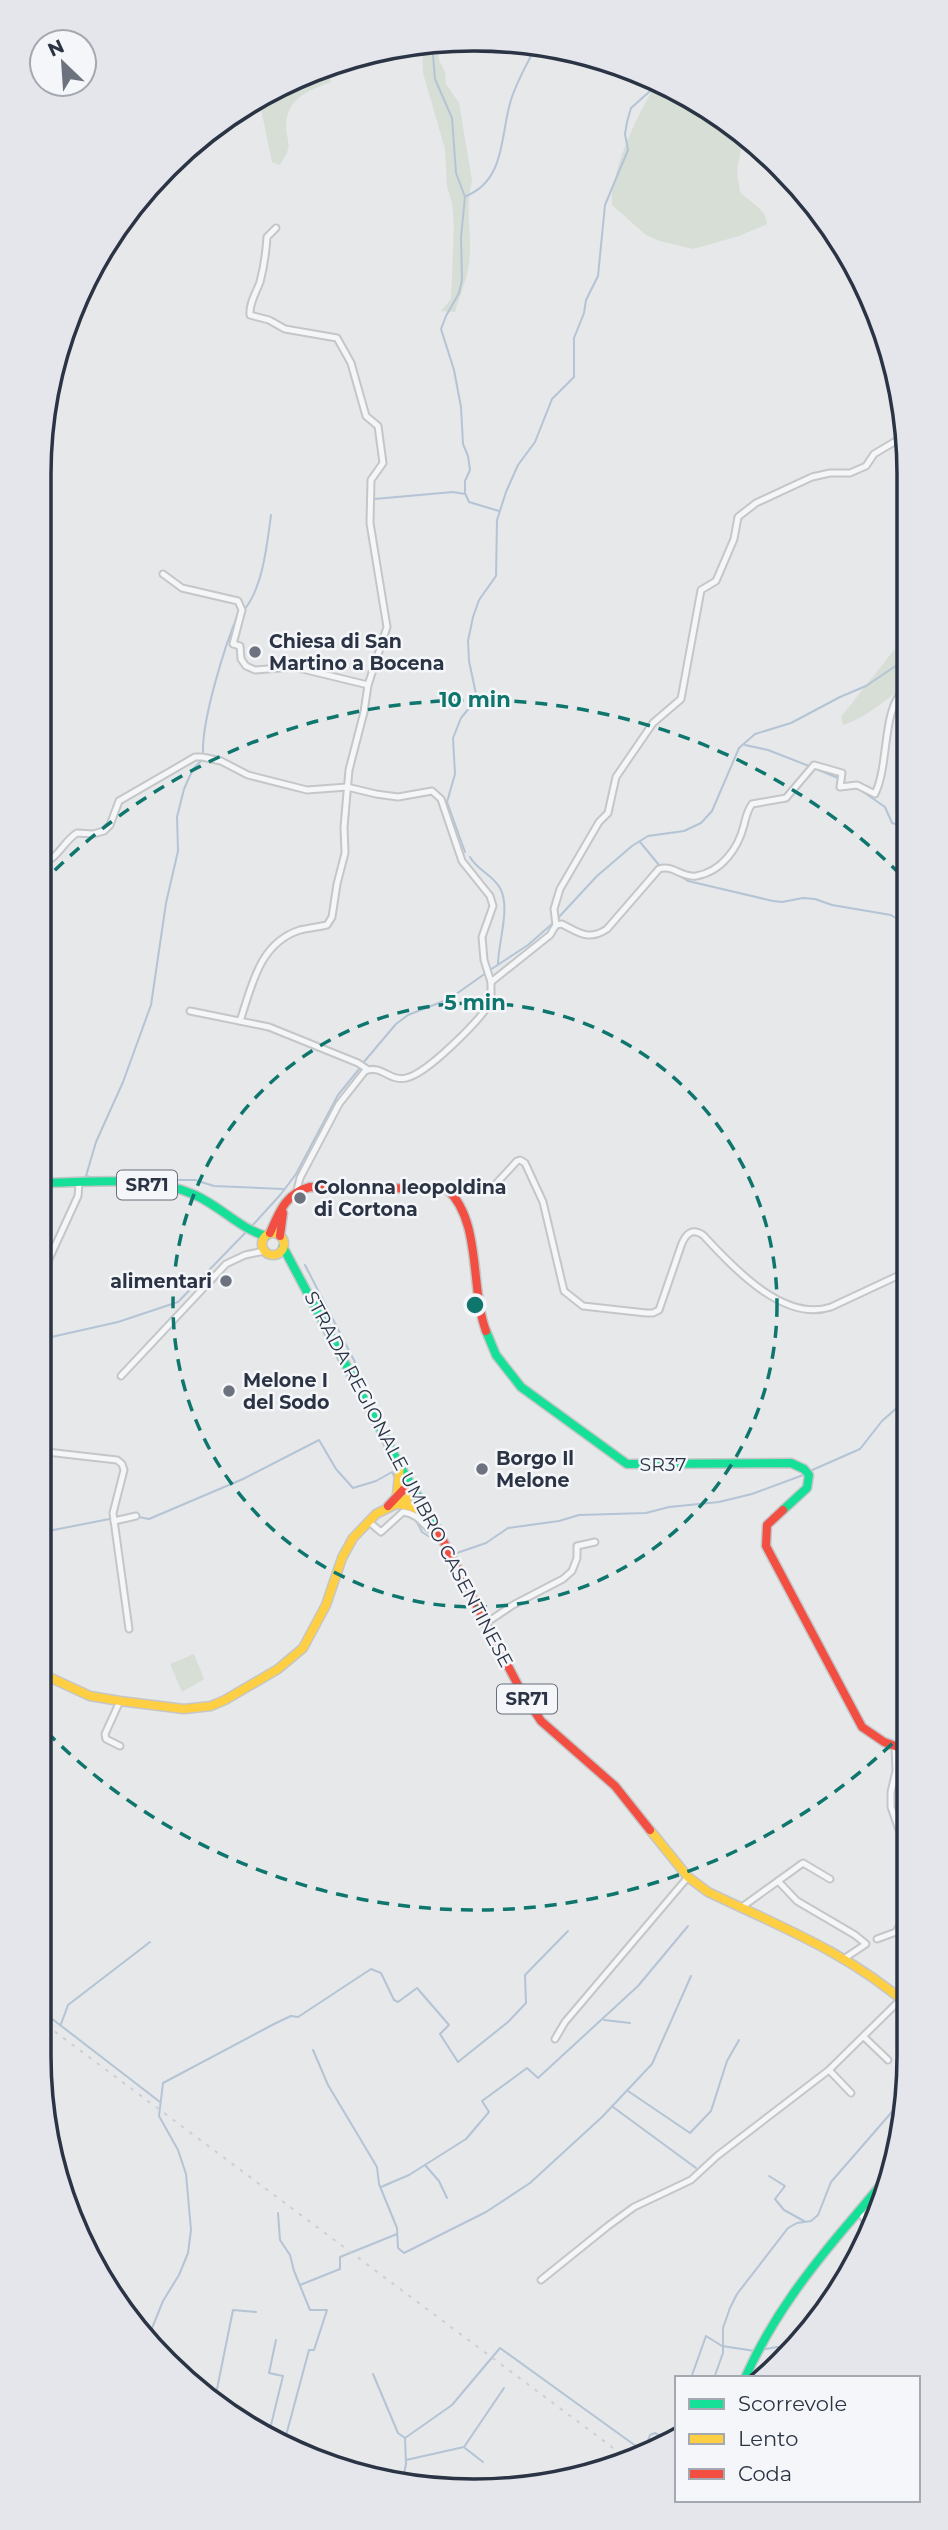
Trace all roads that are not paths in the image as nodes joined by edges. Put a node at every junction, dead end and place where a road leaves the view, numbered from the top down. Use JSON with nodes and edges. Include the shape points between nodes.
{"nodes":[{"id":1,"x":276,"y":228,"type":"dead end"},
{"id":2,"x":896,"y":441,"type":"edge"},
{"id":3,"x":163,"y":574,"type":"dead end"},
{"id":4,"x":368,"y":685,"type":"junction"},
{"id":5,"x":897,"y":697,"type":"edge"},
{"id":6,"x":347,"y":787,"type":"junction"},
{"id":7,"x":51,"y":860,"type":"edge"},
{"id":8,"x":556,"y":925,"type":"junction"},
{"id":9,"x":491,"y":982,"type":"junction"},
{"id":10,"x":190,"y":1012,"type":"dead end"},
{"id":11,"x":240,"y":1021,"type":"junction"},
{"id":12,"x":363,"y":1067,"type":"junction"},
{"id":13,"x":51,"y":1183,"type":"edge"},
{"id":14,"x":79,"y":1184,"type":"junction"},
{"id":15,"x":447,"y":1189,"type":"junction"},
{"id":16,"x":294,"y":1192,"type":"junction"},
{"id":17,"x":280,"y":1236,"type":"junction"},
{"id":18,"x":267,"y":1244,"type":"junction"},
{"id":19,"x":283,"y":1247,"type":"junction"},
{"id":20,"x":51,"y":1255,"type":"edge"},
{"id":21,"x":289,"y":1261,"type":"junction"},
{"id":22,"x":897,"y":1276,"type":"edge"},
{"id":23,"x":121,"y":1376,"type":"dead end"},
{"id":24,"x":51,"y":1452,"type":"edge"},
{"id":25,"x":400,"y":1466,"type":"junction"},
{"id":26,"x":414,"y":1490,"type":"junction"},
{"id":27,"x":397,"y":1499,"type":"junction"},
{"id":28,"x":429,"y":1515,"type":"junction"},
{"id":29,"x":136,"y":1516,"type":"dead end"},
{"id":30,"x":114,"y":1521,"type":"junction"},
{"id":31,"x":368,"y":1521,"type":"junction"},
{"id":32,"x":439,"y":1533,"type":"junction"},
{"id":33,"x":595,"y":1542,"type":"dead end"},
{"id":34,"x":486,"y":1623,"type":"junction"},
{"id":35,"x":129,"y":1629,"type":"dead end"},
{"id":36,"x":51,"y":1678,"type":"edge"},
{"id":37,"x":120,"y":1701,"type":"junction"},
{"id":38,"x":120,"y":1746,"type":"dead end"},
{"id":39,"x":897,"y":1747,"type":"edge"},
{"id":40,"x":897,"y":1767,"type":"edge"},
{"id":41,"x":897,"y":1824,"type":"edge"},
{"id":42,"x":688,"y":1877,"type":"junction"},
{"id":43,"x":830,"y":1879,"type":"dead end"},
{"id":44,"x":778,"y":1881,"type":"junction"},
{"id":45,"x":743,"y":1908,"type":"junction"},
{"id":46,"x":897,"y":1930,"type":"edge"},
{"id":47,"x":877,"y":1940,"type":"dead end"},
{"id":48,"x":846,"y":1957,"type":"junction"},
{"id":49,"x":897,"y":1994,"type":"edge"},
{"id":50,"x":897,"y":2003,"type":"edge"},
{"id":51,"x":864,"y":2037,"type":"junction"},
{"id":52,"x":555,"y":2039,"type":"dead end"},
{"id":53,"x":888,"y":2060,"type":"dead end"},
{"id":54,"x":829,"y":2070,"type":"junction"},
{"id":55,"x":851,"y":2093,"type":"dead end"},
{"id":56,"x":872,"y":2200,"type":"edge"},
{"id":57,"x":859,"y":2210,"type":"junction"},
{"id":58,"x":864,"y":2219,"type":"edge"},
{"id":59,"x":541,"y":2280,"type":"dead end"},
{"id":60,"x":746,"y":2376,"type":"edge"}],
"edges":[{"from":1,"to":4,"type":"street","via":[[267,237],[250,315],[285,329],[337,338],[351,363],[366,416],[378,426],[383,463],[371,480],[370,523],[387,627]]},
{"from":2,"to":8,"type":"street","via":[[874,454],[866,466],[850,473],[812,477],[756,503],[738,517],[716,581],[699,596],[681,699],[648,730],[616,777],[608,813],[560,889],[554,909]]},
{"from":3,"to":4,"type":"street","via":[[182,588],[238,601],[242,610],[233,644],[240,646],[246,666],[256,670],[294,667]]},
{"from":4,"to":6,"type":"street"},
{"from":5,"to":8,"type":"street","via":[[875,793],[857,785],[840,787],[842,773],[814,765],[786,798],[752,804],[735,845],[710,872],[690,876],[667,867],[659,869],[599,934],[584,936]]},
{"from":6,"to":7,"type":"street","via":[[307,790],[248,775],[211,758],[195,757],[119,801],[104,831],[77,833]]},
{"from":6,"to":9,"type":"street","via":[[398,797],[437,793],[462,861],[493,906],[482,937]]},
{"from":6,"to":11,"type":"street","via":[[345,853],[332,917],[327,925],[298,931],[272,946],[260,962]]},
{"from":8,"to":9,"type":"street","via":[[550,935]]},
{"from":9,"to":12,"type":"street","via":[[488,1007],[442,1055],[405,1079]]},
{"from":10,"to":11,"type":"street"},
{"from":11,"to":12,"type":"street","via":[[269,1027]]},
{"from":12,"to":16,"type":"street","via":[[338,1104]]},
{"from":13,"to":14,"type":"main road","number":"SR71"},
{"from":14,"to":18,"type":"main road","number":"SR71","via":[[185,1191]]},
{"from":14,"to":20,"type":"street"},
{"from":15,"to":16,"type":"main road","via":[[310,1187]]},
{"from":15,"to":22,"type":"street","via":[[493,1188],[517,1161],[524,1163],[543,1202],[564,1291],[583,1306],[646,1313],[659,1310],[685,1236],[691,1231],[703,1235],[763,1292],[804,1308],[831,1307]]},
{"from":15,"to":39,"type":"main road","name":"SR37","via":[[457,1198],[466,1219],[484,1325],[496,1355],[521,1387],[626,1464],[791,1463],[804,1467],[811,1482],[767,1525],[766,1546],[862,1727]]},
{"from":16,"to":17,"type":"main road","via":[[280,1224]]},
{"from":16,"to":18,"type":"main road","via":[[281,1206]]},
{"from":17,"to":18,"type":"main road","number":"SR71"},
{"from":17,"to":19,"type":"main road","number":"SR71"},
{"from":18,"to":19,"type":"main road","via":[[279,1252]]},
{"from":18,"to":21,"type":"main road","number":"SR71"},
{"from":18,"to":23,"type":"street","via":[[226,1264]]},
{"from":19,"to":21,"type":"main road","number":"SR71"},
{"from":21,"to":25,"type":"main road","name":"STRADA REGIONALE UMBRO CASENTINESE","number":"SR71"},
{"from":24,"to":30,"type":"street","via":[[122,1464]]},
{"from":25,"to":26,"type":"main road","name":"STRADA REGIONALE UMBRO CASENTINESE","number":"SR71"},
{"from":25,"to":27,"type":"main road"},
{"from":26,"to":27,"type":"main road","via":[[404,1489]]},
{"from":26,"to":28,"type":"main road","name":"STRADA REGIONALE UMBRO CASENTINESE","number":"SR71"},
{"from":27,"to":28,"type":"main road"},
{"from":27,"to":31,"type":"main road"},
{"from":28,"to":32,"type":"main road","name":"STRADA REGIONALE UMBRO CASENTINESE","number":"SR71"},
{"from":29,"to":30,"type":"street"},
{"from":30,"to":35,"type":"street"},
{"from":31,"to":32,"type":"street","via":[[382,1532],[403,1512],[419,1517],[430,1531]]},
{"from":31,"to":37,"type":"main road","via":[[346,1548],[314,1630],[285,1664],[211,1706],[184,1709]]},
{"from":32,"to":34,"type":"main road","name":"STRADA REGIONALE UMBRO CASENTINESE","number":"SR71"},
{"from":33,"to":34,"type":"street","via":[[577,1546],[572,1571],[563,1579]]},
{"from":34,"to":42,"type":"main road","name":"STRADA REGIONALE UMBRO CASENTINESE","number":"SR71","via":[[541,1721],[615,1786]]},
{"from":36,"to":37,"type":"main road","via":[[90,1696]]},
{"from":37,"to":38,"type":"street","via":[[105,1734]]},
{"from":40,"to":41,"type":"street","via":[[891,1807]]},
{"from":42,"to":45,"type":"main road","name":"STRADA REGIONALE UMBRO CASENTINESE","number":"SR71"},
{"from":42,"to":52,"type":"street"},
{"from":43,"to":44,"type":"street","via":[[803,1864]]},
{"from":44,"to":45,"type":"street"},
{"from":44,"to":48,"type":"street","via":[[797,1901],[866,1944]]},
{"from":45,"to":48,"type":"main road","name":"STRADA REGIONALE UMBRO CASENTINESE","number":"SR71"},
{"from":46,"to":47,"type":"street"},
{"from":48,"to":49,"type":"main road","name":"STRADA REGIONALE UMBRO CASENTINESE","number":"SR71"},
{"from":50,"to":51,"type":"street"},
{"from":51,"to":53,"type":"street"},
{"from":51,"to":54,"type":"street"},
{"from":54,"to":55,"type":"street"},
{"from":54,"to":59,"type":"street","via":[[691,2180],[634,2207]]},
{"from":56,"to":57,"type":"main road"},
{"from":57,"to":58,"type":"street"},
{"from":57,"to":60,"type":"main road","via":[[783,2304]]}]}
